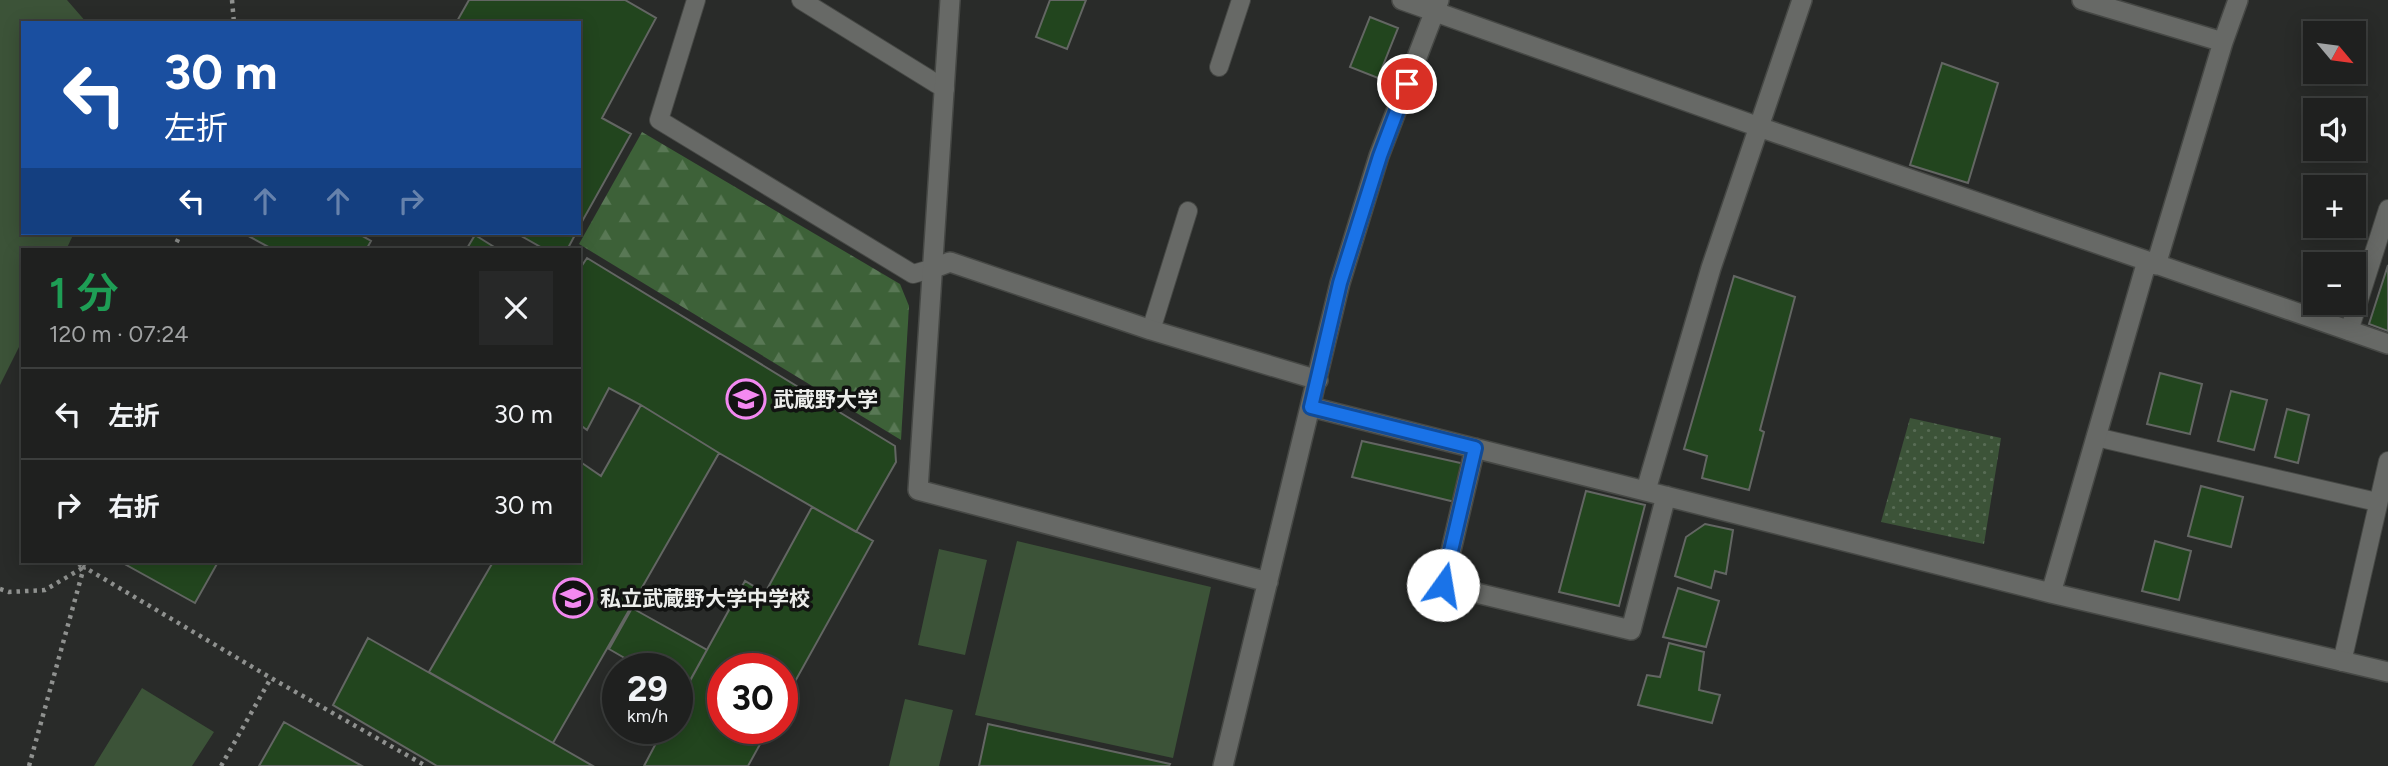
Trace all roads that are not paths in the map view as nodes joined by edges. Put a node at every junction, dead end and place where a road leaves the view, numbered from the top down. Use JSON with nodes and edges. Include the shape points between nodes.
{"nodes":[{"id":1,"x":696,"y":0,"type":"edge"},
{"id":2,"x":801,"y":0,"type":"edge"},
{"id":3,"x":950,"y":0,"type":"edge"},
{"id":4,"x":1241,"y":0,"type":"edge"},
{"id":5,"x":1402,"y":0,"type":"edge"},
{"id":6,"x":1802,"y":0,"type":"edge"},
{"id":7,"x":2082,"y":0,"type":"edge"},
{"id":8,"x":2238,"y":0,"type":"edge"},
{"id":9,"x":1437,"y":6,"type":"edge"},
{"id":10,"x":2223,"y":42,"type":"junction"},
{"id":11,"x":1219,"y":67,"type":"dead end"},
{"id":12,"x":945,"y":89,"type":"junction"},
{"id":13,"x":1759,"y":127,"type":"junction"},
{"id":14,"x":2388,"y":209,"type":"edge"},
{"id":15,"x":1188,"y":211,"type":"dead end"},
{"id":16,"x":2152,"y":263,"type":"junction"},
{"id":17,"x":934,"y":268,"type":"junction"},
{"id":18,"x":1151,"y":330,"type":"junction"},
{"id":19,"x":2349,"y":331,"type":"junction"},
{"id":20,"x":2388,"y":344,"type":"edge"},
{"id":21,"x":1318,"y":380,"type":"junction"},
{"id":22,"x":1311,"y":407,"type":"junction"},
{"id":23,"x":2096,"y":437,"type":"junction"},
{"id":24,"x":1475,"y":448,"type":"junction"},
{"id":25,"x":2388,"y":461,"type":"edge"},
{"id":26,"x":1646,"y":490,"type":"junction"},
{"id":27,"x":1666,"y":496,"type":"junction"},
{"id":28,"x":2377,"y":502,"type":"junction"},
{"id":29,"x":1268,"y":582,"type":"junction"},
{"id":30,"x":2051,"y":593,"type":"junction"},
{"id":31,"x":2342,"y":662,"type":"junction"},
{"id":32,"x":2388,"y":672,"type":"edge"},
{"id":33,"x":1223,"y":766,"type":"edge"}],
"edges":[{"from":1,"to":17,"type":"lane","via":[[659,120],[913,274]]},
{"from":2,"to":12,"type":"lane"},
{"from":3,"to":12,"type":"street"},
{"from":4,"to":11,"type":"lane"},
{"from":5,"to":9,"type":"street"},
{"from":6,"to":13,"type":"street"},
{"from":7,"to":10,"type":"street"},
{"from":8,"to":10,"type":"street"},
{"from":9,"to":13,"type":"street"},
{"from":9,"to":21,"type":"street","via":[[1380,156],[1340,283]]},
{"from":10,"to":16,"type":"street"},
{"from":12,"to":17,"type":"street"},
{"from":13,"to":16,"type":"street"},
{"from":13,"to":26,"type":"street","via":[[1711,268]]},
{"from":14,"to":19,"type":"lane"},
{"from":15,"to":18,"type":"lane"},
{"from":16,"to":19,"type":"street"},
{"from":16,"to":23,"type":"street"},
{"from":17,"to":18,"type":"street","via":[[950,262]]},
{"from":17,"to":29,"type":"street","via":[[918,490]]},
{"from":18,"to":21,"type":"street"},
{"from":19,"to":20,"type":"street"},
{"from":21,"to":22,"type":"street"},
{"from":22,"to":24,"type":"street"},
{"from":22,"to":29,"type":"street"},
{"from":23,"to":28,"type":"lane"},
{"from":23,"to":30,"type":"street"},
{"from":24,"to":26,"type":"street"},
{"from":24,"to":27,"type":"street","via":[[1443,585],[1631,630]]},
{"from":25,"to":28,"type":"lane"},
{"from":26,"to":27,"type":"street"},
{"from":27,"to":30,"type":"street"},
{"from":28,"to":31,"type":"lane"},
{"from":29,"to":33,"type":"street"},
{"from":30,"to":31,"type":"street"},
{"from":31,"to":32,"type":"street"}]}
